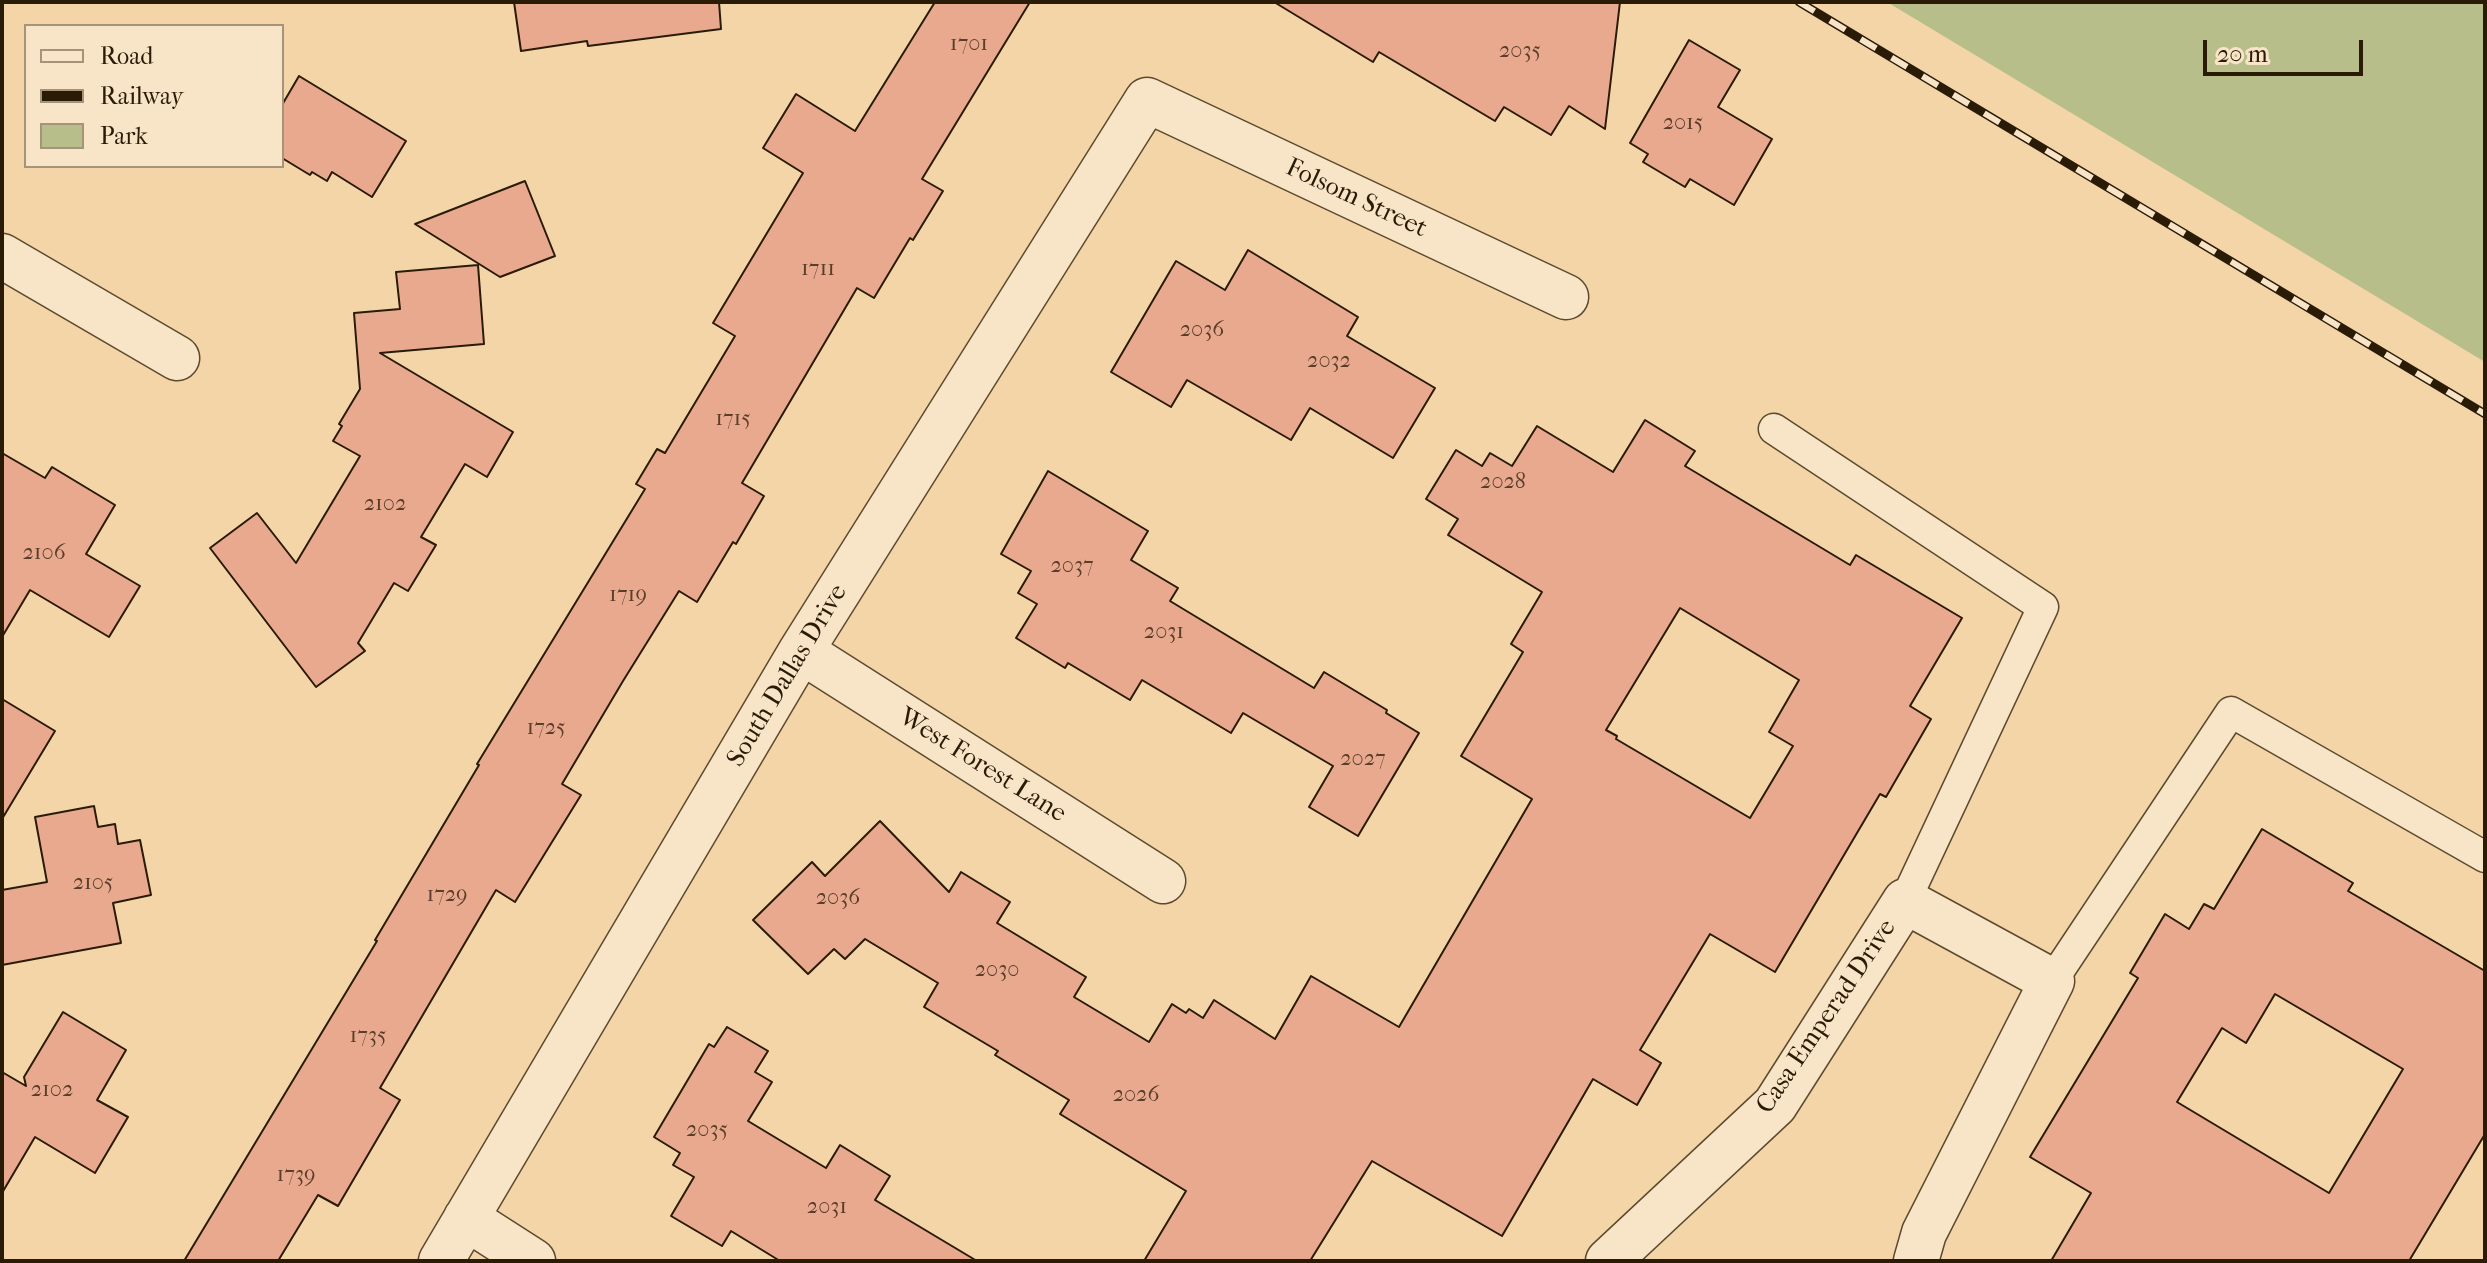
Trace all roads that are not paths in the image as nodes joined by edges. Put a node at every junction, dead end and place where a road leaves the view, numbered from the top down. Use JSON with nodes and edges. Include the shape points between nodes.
{"nodes":[{"id":1,"x":1147,"y":100,"type":"joint"},
{"id":2,"x":2,"y":256,"type":"edge"},
{"id":3,"x":1566,"y":297,"type":"dead end"},
{"id":4,"x":177,"y":358,"type":"dead end"},
{"id":5,"x":1774,"y":429,"type":"dead end"},
{"id":6,"x":801,"y":651,"type":"junction"},
{"id":7,"x":2485,"y":857,"type":"edge"},
{"id":8,"x":1163,"y":881,"type":"dead end"},
{"id":9,"x":1905,"y":901,"type":"junction"},
{"id":10,"x":2052,"y":981,"type":"junction"},
{"id":11,"x":466,"y":1218,"type":"junction"},
{"id":12,"x":441,"y":1261,"type":"edge"},
{"id":13,"x":533,"y":1261,"type":"edge"},
{"id":14,"x":1608,"y":1261,"type":"edge"},
{"id":15,"x":1916,"y":1261,"type":"edge"}],
"edges":[{"from":1,"to":3,"type":"street","name":"Folsom Street"},
{"from":1,"to":6,"type":"street","name":"South Dallas Drive"},
{"from":2,"to":4,"type":"street"},
{"from":5,"to":9,"type":"lane","via":[[2043,607]]},
{"from":6,"to":8,"type":"street","name":"West Forest Lane"},
{"from":6,"to":11,"type":"street","name":"South Dallas Drive"},
{"from":7,"to":10,"type":"lane","via":[[2231,712]]},
{"from":9,"to":10,"type":"street","name":"Casa Emperad Drive"},
{"from":9,"to":14,"type":"street","name":"Casa Emperad Drive","via":[[1775,1105]]},
{"from":10,"to":15,"type":"street","via":[[1924,1233]]},
{"from":11,"to":12,"type":"street","name":"South Dallas Drive"},
{"from":11,"to":13,"type":"street"}]}
